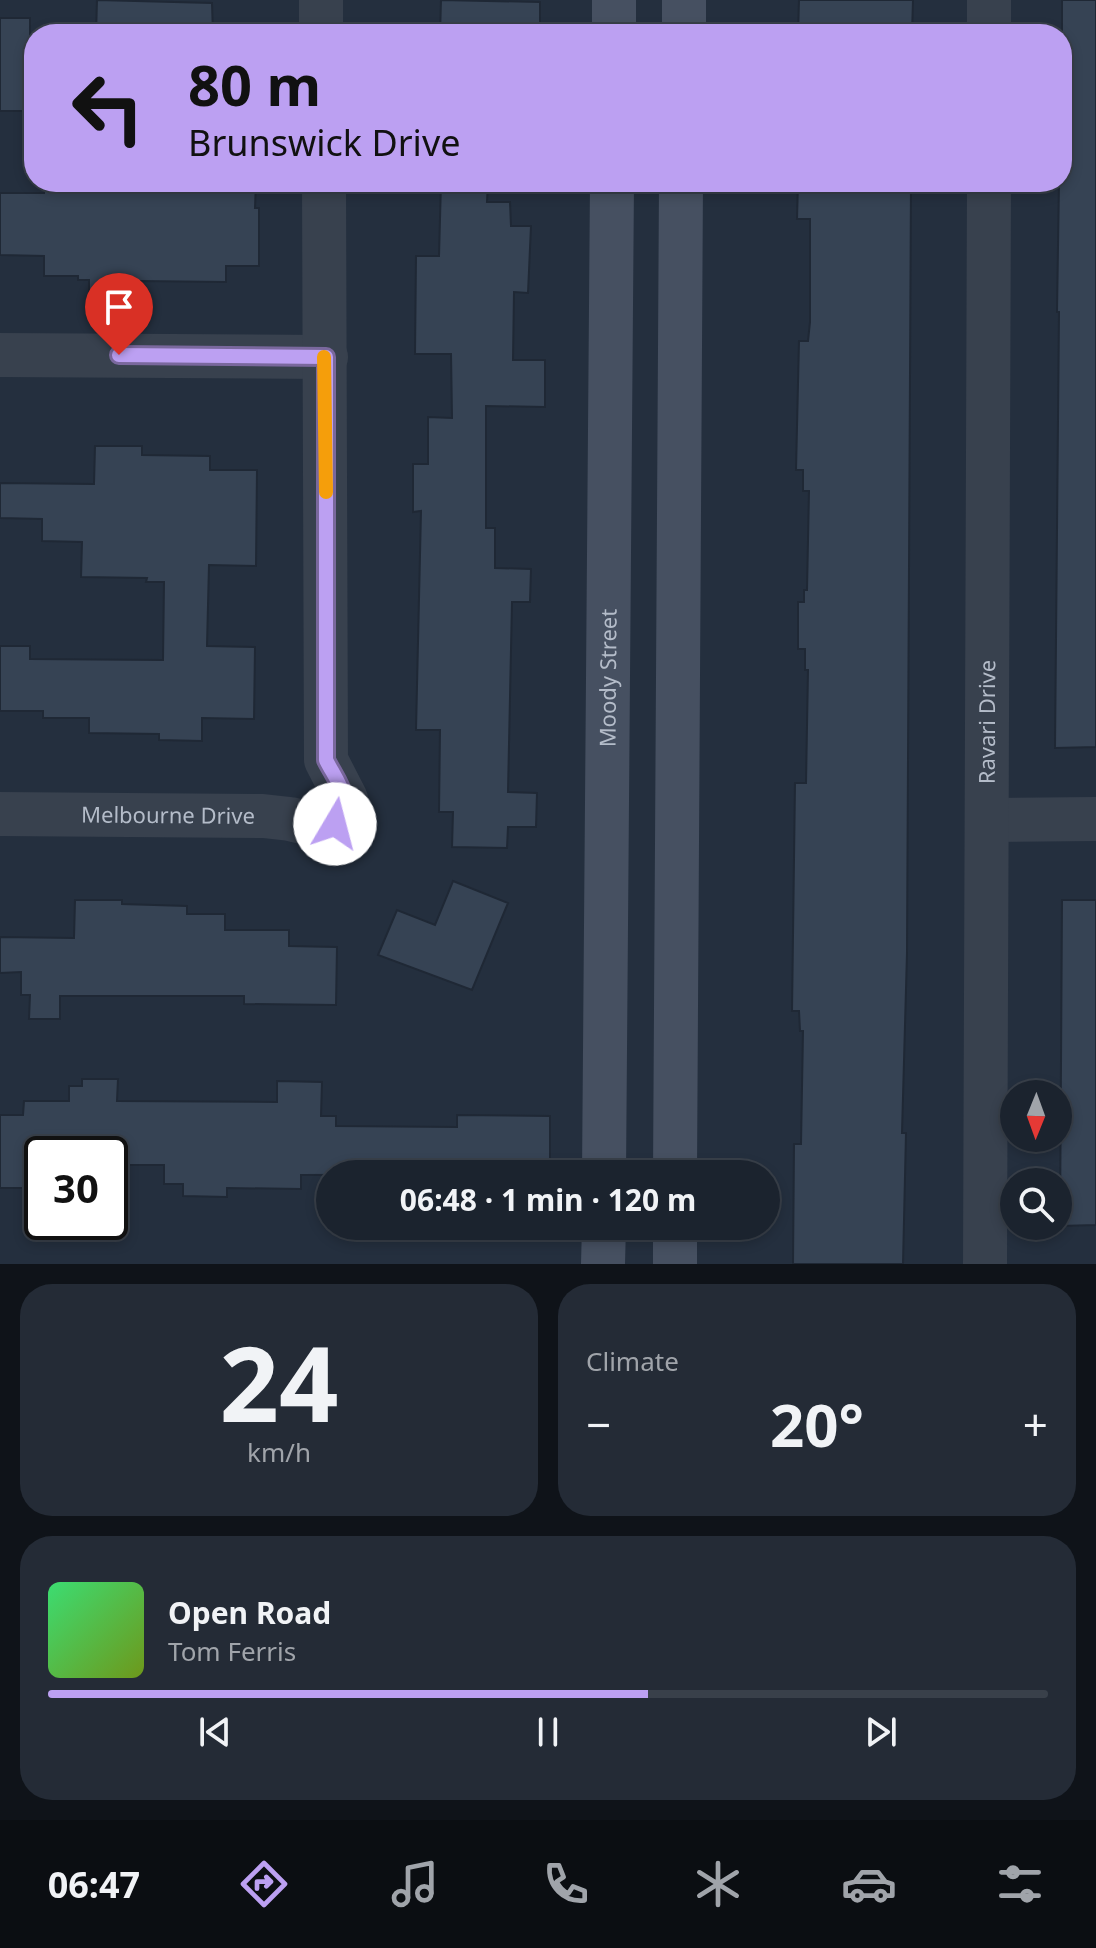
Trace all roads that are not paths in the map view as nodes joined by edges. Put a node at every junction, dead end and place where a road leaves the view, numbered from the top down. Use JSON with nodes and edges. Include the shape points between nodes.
{"nodes":[{"id":1,"x":321,"y":0,"type":"edge"},
{"id":2,"x":614,"y":0,"type":"edge"},
{"id":3,"x":684,"y":0,"type":"edge"},
{"id":4,"x":989,"y":0,"type":"edge"},
{"id":5,"x":321,"y":24,"type":"edge"},
{"id":6,"x":614,"y":24,"type":"edge"},
{"id":7,"x":684,"y":24,"type":"edge"},
{"id":8,"x":989,"y":24,"type":"edge"},
{"id":9,"x":324,"y":192,"type":"edge"},
{"id":10,"x":612,"y":192,"type":"edge"},
{"id":11,"x":681,"y":192,"type":"edge"},
{"id":12,"x":989,"y":192,"type":"edge"},
{"id":13,"x":0,"y":355,"type":"edge"},
{"id":14,"x":326,"y":357,"type":"junction"},
{"id":15,"x":0,"y":814,"type":"edge"},
{"id":16,"x":1096,"y":819,"type":"edge"},
{"id":17,"x":989,"y":820,"type":"junction"},
{"id":18,"x":604,"y":1160,"type":"edge"},
{"id":19,"x":675,"y":1160,"type":"edge"},
{"id":20,"x":604,"y":1240,"type":"edge"},
{"id":21,"x":675,"y":1240,"type":"edge"},
{"id":22,"x":603,"y":1264,"type":"edge"},
{"id":23,"x":675,"y":1264,"type":"edge"},
{"id":24,"x":985,"y":1264,"type":"edge"}],
"edges":[{"from":1,"to":5,"type":"street"},
{"from":2,"to":6,"type":"main road"},
{"from":3,"to":7,"type":"main road"},
{"from":4,"to":8,"type":"street"},
{"from":9,"to":14,"type":"street"},
{"from":10,"to":18,"type":"main road","name":"Moody Street"},
{"from":11,"to":19,"type":"main road"},
{"from":12,"to":17,"type":"street","name":"Ravari Drive"},
{"from":13,"to":14,"type":"street"},
{"from":14,"to":15,"type":"street","name":"Melbourne Drive","via":[[326,760],[346,799],[344,815],[324,827],[263,816]]},
{"from":16,"to":17,"type":"street"},
{"from":17,"to":24,"type":"street","name":"Ravari Drive"},
{"from":20,"to":22,"type":"main road"},
{"from":21,"to":23,"type":"main road"}]}
